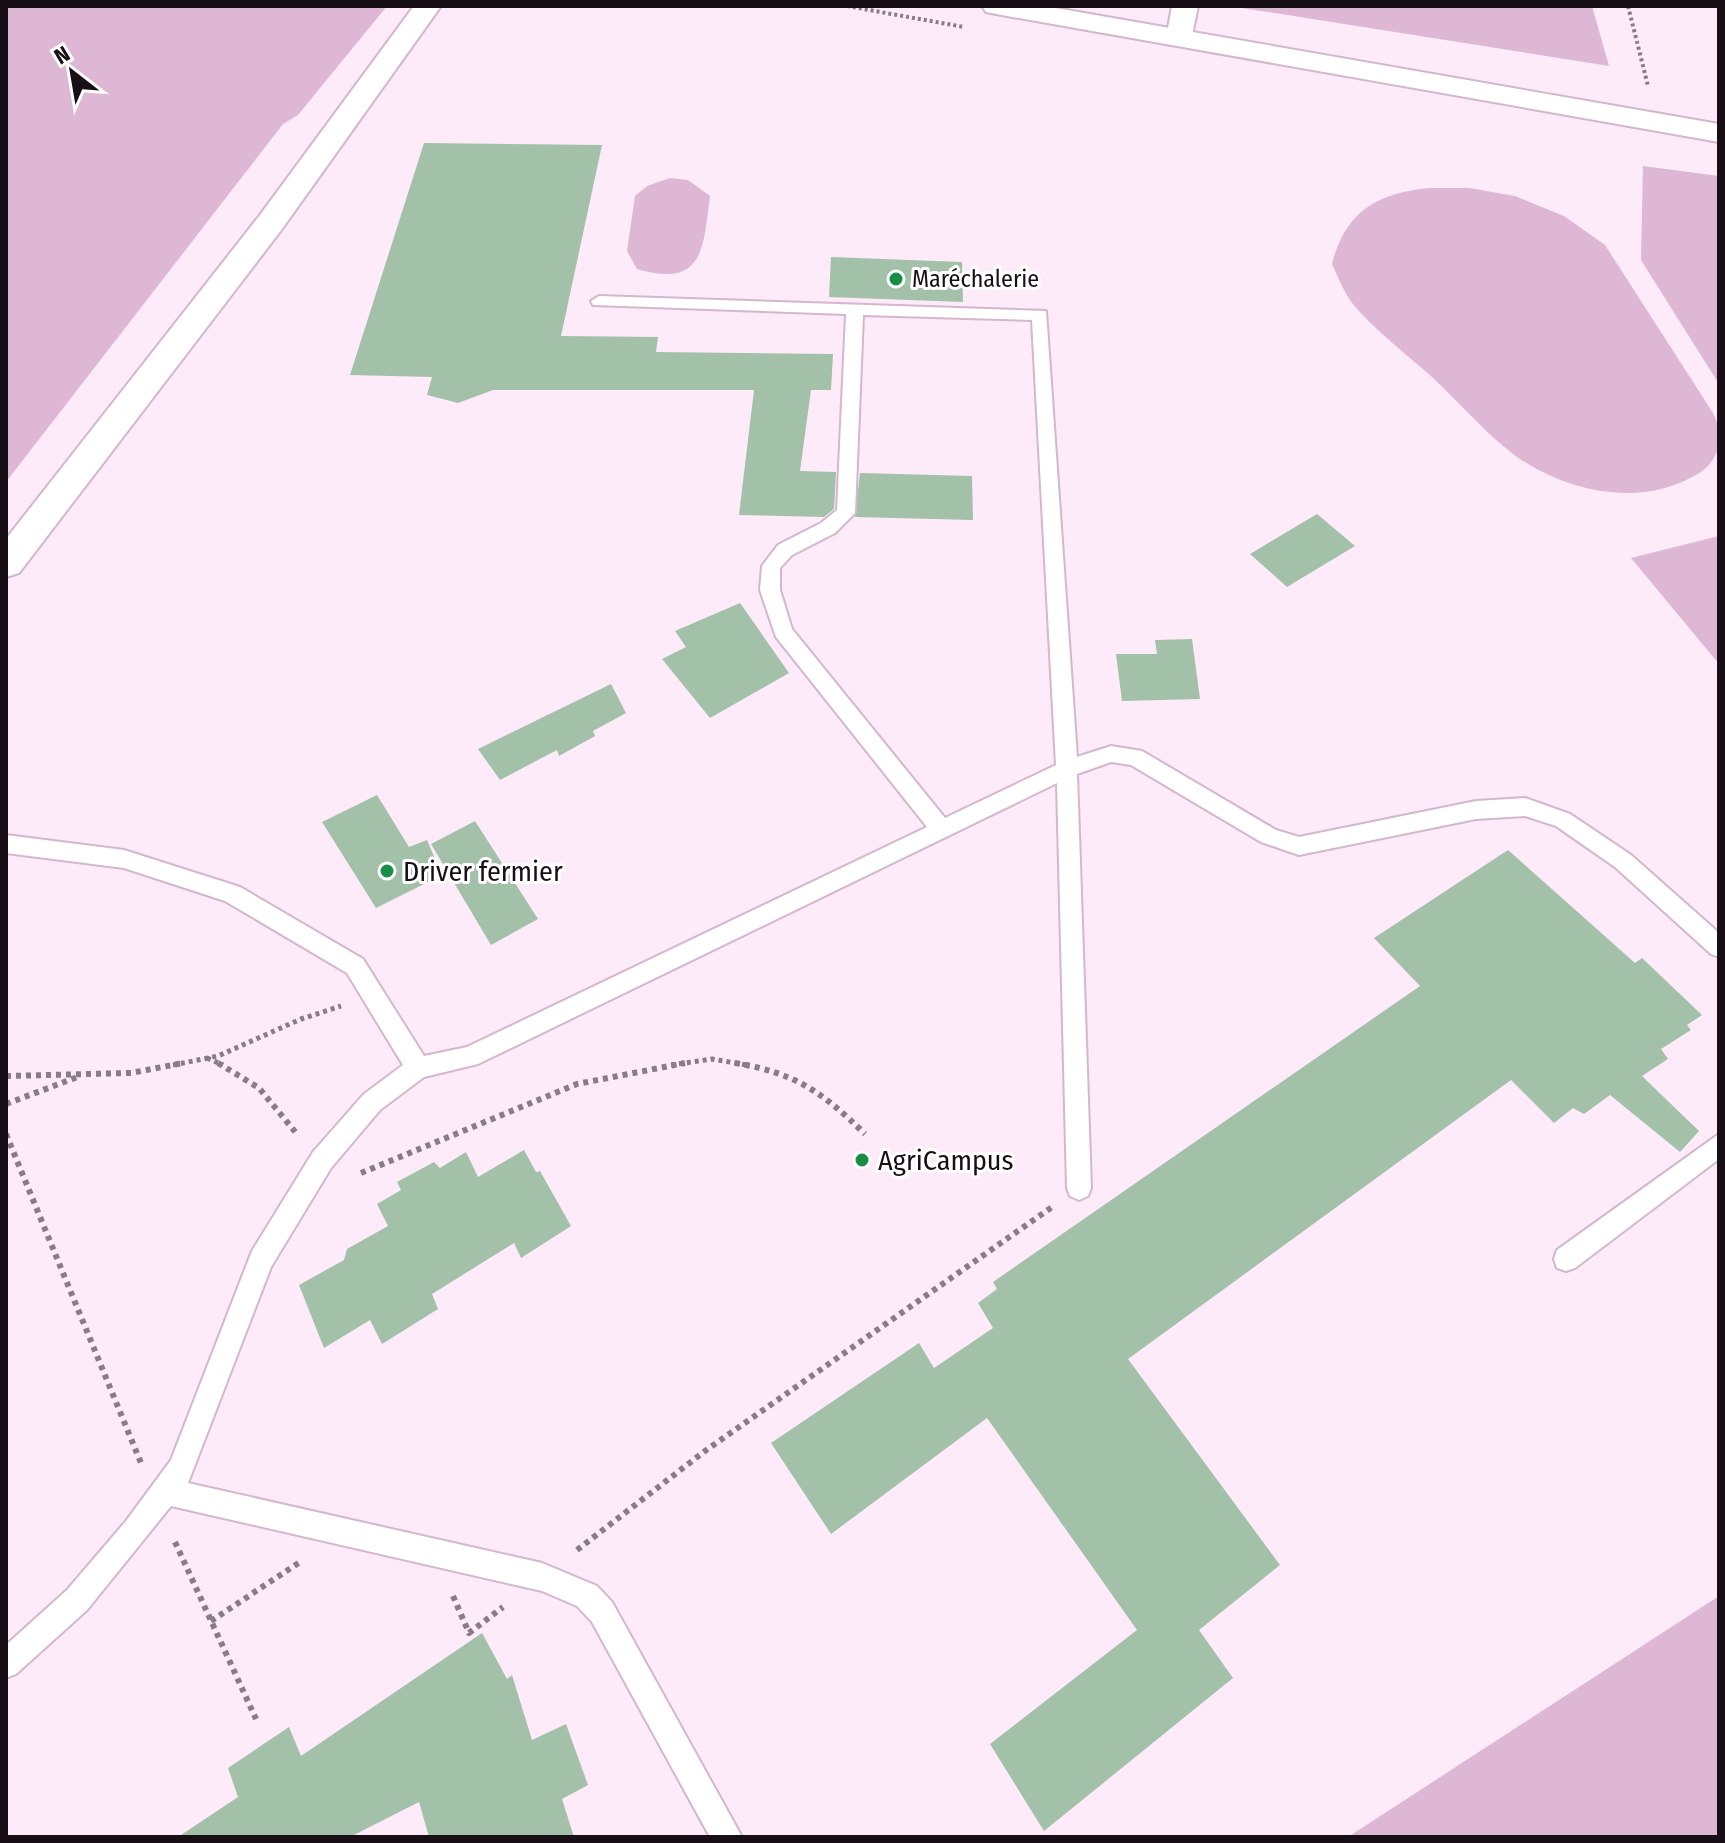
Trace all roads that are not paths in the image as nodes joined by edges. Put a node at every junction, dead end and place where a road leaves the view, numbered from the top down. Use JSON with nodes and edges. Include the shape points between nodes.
{"nodes":[{"id":1,"x":428,"y":6,"type":"edge"},
{"id":2,"x":996,"y":6,"type":"edge"},
{"id":3,"x":1185,"y":6,"type":"edge"},
{"id":4,"x":1180,"y":39,"type":"junction"},
{"id":5,"x":1719,"y":133,"type":"edge"},
{"id":6,"x":599,"y":301,"type":"dead end"},
{"id":7,"x":855,"y":309,"type":"junction"},
{"id":8,"x":6,"y":564,"type":"edge"},
{"id":9,"x":1067,"y":769,"type":"junction"},
{"id":10,"x":942,"y":830,"type":"junction"},
{"id":11,"x":6,"y":844,"type":"edge"},
{"id":12,"x":1719,"y":947,"type":"edge"},
{"id":13,"x":418,"y":1068,"type":"junction"},
{"id":14,"x":1719,"y":1145,"type":"edge"},
{"id":15,"x":1079,"y":1188,"type":"road end"},
{"id":16,"x":1566,"y":1259,"type":"dead end"},
{"id":17,"x":161,"y":1497,"type":"junction"},
{"id":18,"x":6,"y":1664,"type":"edge"},
{"id":19,"x":727,"y":1837,"type":"edge"}],
"edges":[{"from":1,"to":8,"type":"street","via":[[271,222]]},
{"from":2,"to":4,"type":"street"},
{"from":3,"to":4,"type":"street"},
{"from":4,"to":5,"type":"street"},
{"from":6,"to":7,"type":"lane"},
{"from":7,"to":9,"type":"lane","via":[[1040,315]]},
{"from":7,"to":10,"type":"lane","via":[[846,513],[785,550],[771,566],[770,590],[783,632]]},
{"from":9,"to":10,"type":"lane"},
{"from":9,"to":12,"type":"lane","via":[[1111,754],[1135,757],[1269,836],[1299,846],[1476,810],[1525,807],[1563,820],[1623,861]]},
{"from":9,"to":15,"type":"lane"},
{"from":10,"to":13,"type":"lane","via":[[470,1057]]},
{"from":11,"to":13,"type":"lane","via":[[124,859],[232,894],[355,966]]},
{"from":13,"to":17,"type":"lane","via":[[372,1102],[322,1160],[261,1260],[181,1469]]},
{"from":14,"to":16,"type":"lane"},
{"from":17,"to":18,"type":"lane","via":[[77,1600]]},
{"from":17,"to":19,"type":"lane","via":[[542,1577],[587,1596],[602,1612]]}]}
